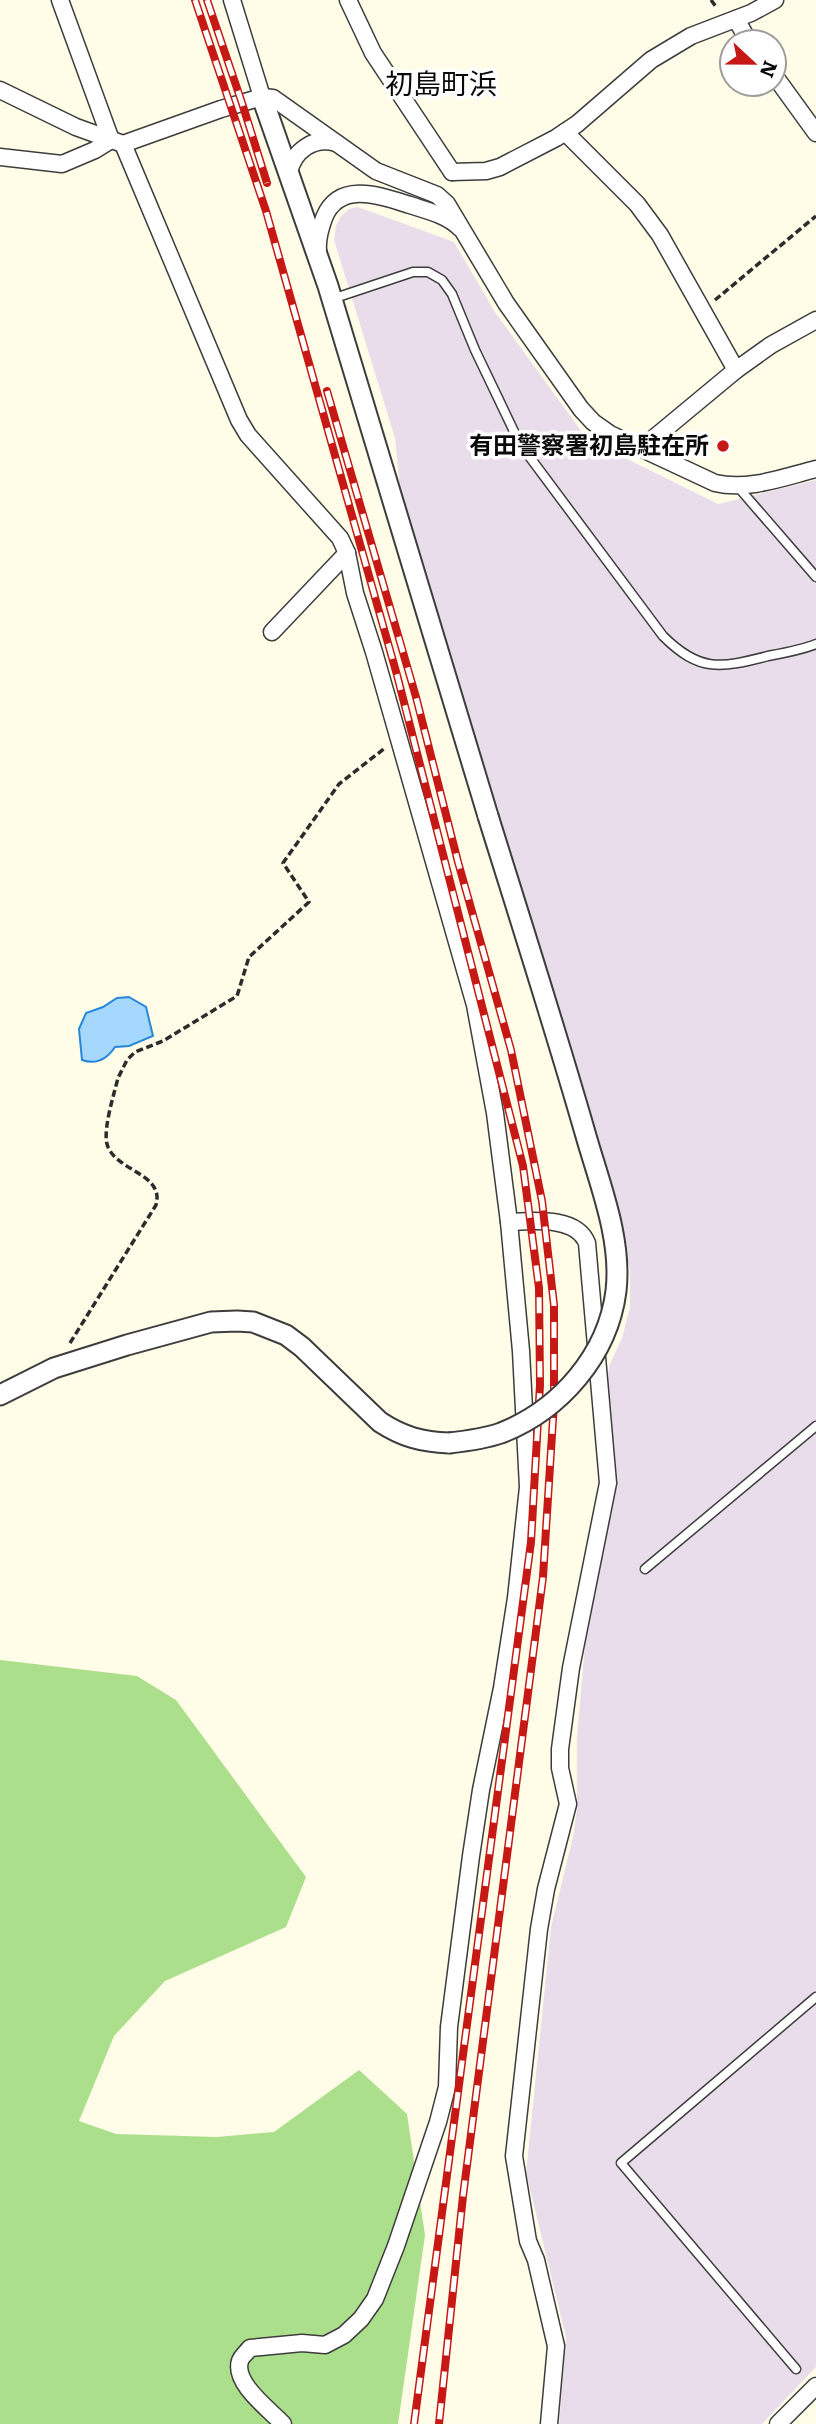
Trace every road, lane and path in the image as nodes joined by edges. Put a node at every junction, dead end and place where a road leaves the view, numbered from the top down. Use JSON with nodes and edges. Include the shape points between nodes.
{"nodes":[{"id":1,"x":60,"y":0,"type":"edge"},
{"id":2,"x":232,"y":0,"type":"edge"},
{"id":3,"x":348,"y":0,"type":"edge"},
{"id":4,"x":775,"y":0,"type":"edge"},
{"id":5,"x":737,"y":19,"type":"junction"},
{"id":6,"x":742,"y":28,"type":"edge"},
{"id":7,"x":0,"y":90,"type":"edge"},
{"id":8,"x":788,"y":94,"type":"edge"},
{"id":9,"x":262,"y":97,"type":"junction"},
{"id":10,"x":565,"y":132,"type":"junction"},
{"id":11,"x":816,"y":133,"type":"edge"},
{"id":12,"x":117,"y":142,"type":"junction"},
{"id":13,"x":339,"y":144,"type":"junction"},
{"id":14,"x":0,"y":157,"type":"edge"},
{"id":15,"x":452,"y":172,"type":"junction"},
{"id":16,"x":289,"y":173,"type":"junction"},
{"id":17,"x":437,"y":195,"type":"junction"},
{"id":18,"x":816,"y":216,"type":"edge"},
{"id":19,"x":468,"y":237,"type":"junction"},
{"id":20,"x":330,"y":293,"type":"junction"},
{"id":21,"x":702,"y":310,"type":"junction"},
{"id":22,"x":816,"y":320,"type":"edge"},
{"id":23,"x":736,"y":370,"type":"junction"},
{"id":24,"x":642,"y":448,"type":"junction"},
{"id":25,"x":816,"y":468,"type":"edge"},
{"id":26,"x":737,"y":485,"type":"junction"},
{"id":27,"x":347,"y":553,"type":"junction"},
{"id":28,"x":816,"y":578,"type":"edge"},
{"id":29,"x":272,"y":632,"type":"dead end"},
{"id":30,"x":816,"y":644,"type":"edge"},
{"id":31,"x":400,"y":741,"type":"junction"},
{"id":32,"x":509,"y":1222,"type":"junction"},
{"id":33,"x":54,"y":1368,"type":"junction"},
{"id":34,"x":0,"y":1395,"type":"edge"},
{"id":35,"x":816,"y":1426,"type":"edge"},
{"id":36,"x":645,"y":1569,"type":"dead end"},
{"id":37,"x":816,"y":1997,"type":"edge"},
{"id":38,"x":796,"y":2369,"type":"dead end"},
{"id":39,"x":816,"y":2386,"type":"edge"},
{"id":40,"x":283,"y":2424,"type":"edge"},
{"id":41,"x":549,"y":2424,"type":"edge"},
{"id":42,"x":778,"y":2424,"type":"edge"}],
"edges":[{"from":1,"to":12,"type":"street"},
{"from":2,"to":9,"type":"street"},
{"from":3,"to":15,"type":"street","via":[[373,53]]},
{"from":4,"to":5,"type":"street"},
{"from":5,"to":6,"type":"street"},
{"from":5,"to":10,"type":"street","via":[[691,36],[651,60]]},
{"from":7,"to":12,"type":"street"},
{"from":8,"to":11,"type":"street"},
{"from":9,"to":12,"type":"street"},
{"from":9,"to":13,"type":"street","via":[[284,104]]},
{"from":9,"to":16,"type":"street"},
{"from":10,"to":15,"type":"street","via":[[500,167]]},
{"from":10,"to":21,"type":"street","via":[[656,228]]},
{"from":12,"to":14,"type":"street","via":[[62,164]]},
{"from":12,"to":27,"type":"street","via":[[239,420],[340,538]]},
{"from":13,"to":16,"type":"street","via":[[309,145],[292,161]]},
{"from":13,"to":17,"type":"street","via":[[376,171]]},
{"from":15,"to":17,"type":"street"},
{"from":16,"to":20,"type":"street"},
{"from":17,"to":19,"type":"street","via":[[454,212]]},
{"from":18,"to":21,"type":"path"},
{"from":19,"to":20,"type":"street","via":[[446,217],[385,197],[346,194],[326,212],[317,247]]},
{"from":19,"to":24,"type":"street","via":[[506,303],[581,410],[601,428]]},
{"from":20,"to":30,"type":"lane","via":[[413,272],[428,272],[442,280],[520,444],[679,652],[718,666]]},
{"from":20,"to":33,"type":"street","bridge":true,"via":[[611,1224],[616,1290],[607,1327],[582,1372],[556,1401],[500,1433],[449,1443],[419,1441],[393,1431],[302,1347],[253,1322],[211,1322]]},
{"from":21,"to":23,"type":"street"},
{"from":22,"to":23,"type":"street"},
{"from":23,"to":24,"type":"street"},
{"from":24,"to":26,"type":"street","via":[[715,483]]},
{"from":25,"to":26,"type":"street"},
{"from":26,"to":28,"type":"lane"},
{"from":27,"to":29,"type":"street"},
{"from":27,"to":31,"type":"street"},
{"from":31,"to":32,"type":"street","via":[[475,1005]]},
{"from":31,"to":33,"type":"path","via":[[373,755],[339,784],[283,863],[309,902],[250,957],[237,996],[163,1041],[135,1052],[121,1069],[106,1143],[112,1154],[159,1195]]},
{"from":32,"to":40,"type":"street","via":[[528,1488],[504,1675],[471,1856],[449,2027],[447,2087],[396,2246],[375,2300],[361,2319],[325,2345],[250,2348],[240,2361],[240,2377],[248,2390]]},
{"from":32,"to":41,"type":"street","via":[[572,1226],[584,1234],[608,1483],[571,1668],[560,1749],[568,1804],[539,1929],[514,2156],[528,2241],[556,2346]]},
{"from":33,"to":34,"type":"street"},
{"from":35,"to":36,"type":"lane"},
{"from":37,"to":38,"type":"lane","via":[[621,2163]]},
{"from":39,"to":42,"type":"street"}]}
